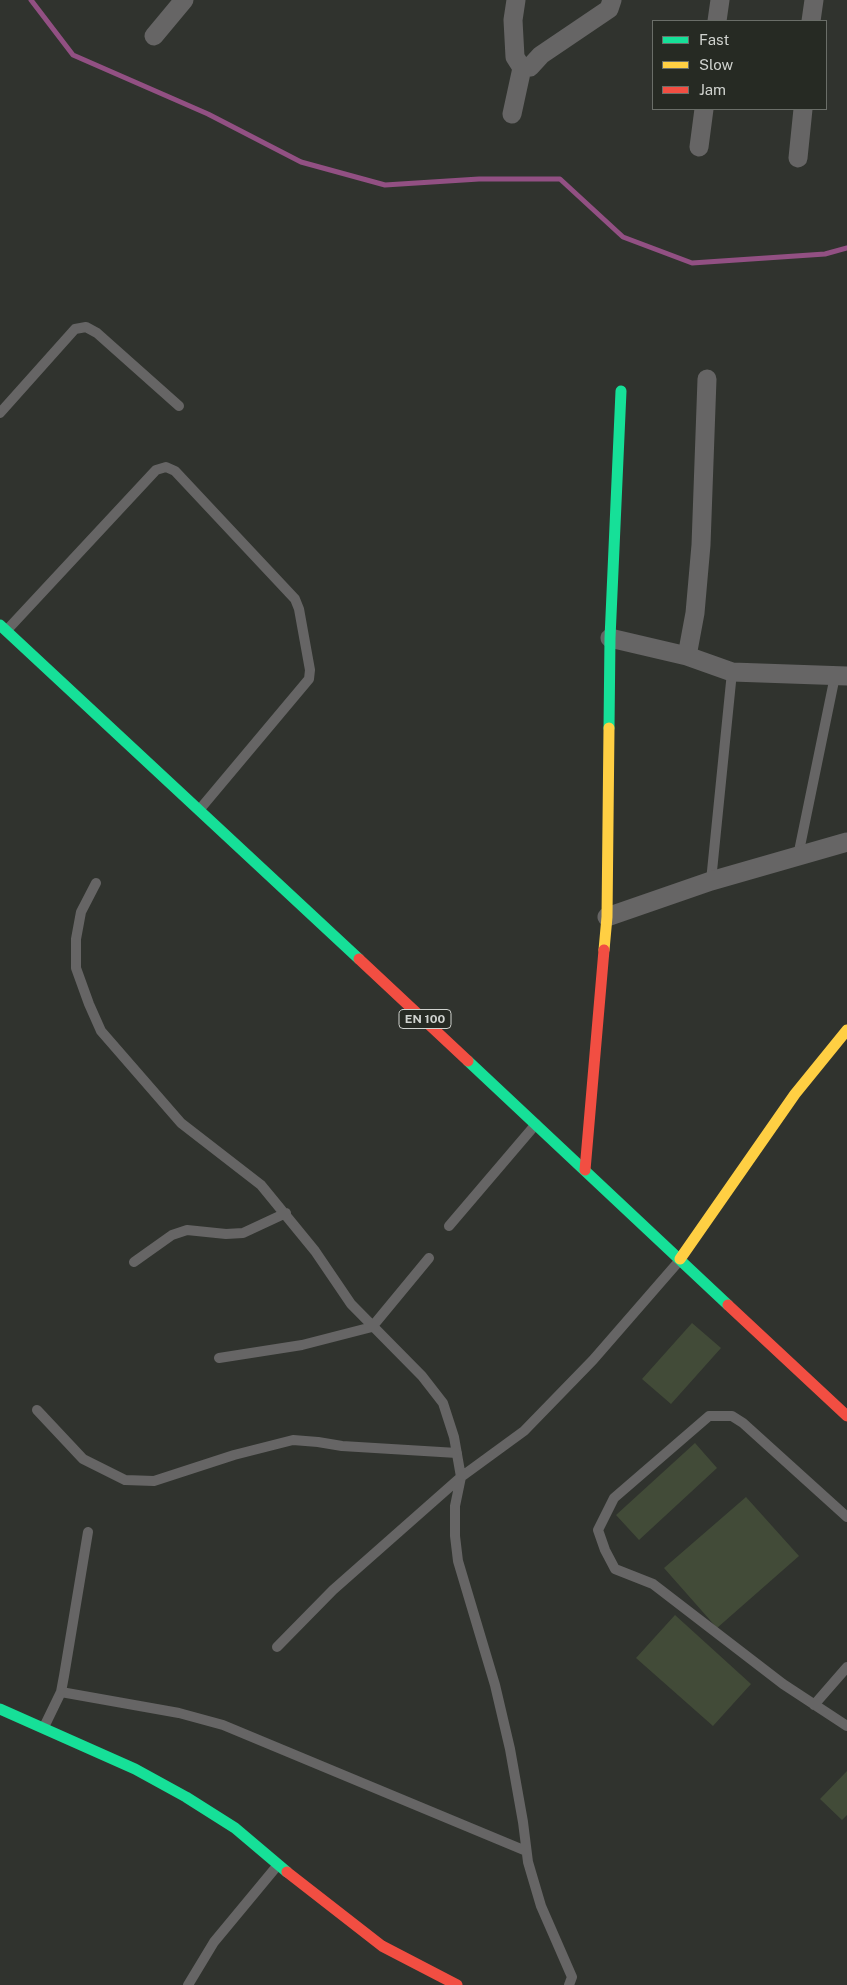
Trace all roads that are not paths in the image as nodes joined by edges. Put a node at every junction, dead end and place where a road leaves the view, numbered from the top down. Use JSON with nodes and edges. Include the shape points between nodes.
{"nodes":[{"id":1,"x":184,"y":0,"type":"edge"},
{"id":2,"x":516,"y":0,"type":"edge"},
{"id":3,"x":612,"y":0,"type":"edge"},
{"id":4,"x":720,"y":0,"type":"edge"},
{"id":5,"x":814,"y":0,"type":"edge"},
{"id":6,"x":717,"y":20,"type":"edge"},
{"id":7,"x":811,"y":20,"type":"edge"},
{"id":8,"x":154,"y":36,"type":"dead end"},
{"id":9,"x":522,"y":68,"type":"junction"},
{"id":10,"x":704,"y":110,"type":"edge"},
{"id":11,"x":803,"y":110,"type":"edge"},
{"id":12,"x":512,"y":114,"type":"dead end"},
{"id":13,"x":699,"y":147,"type":"dead end"},
{"id":14,"x":798,"y":158,"type":"dead end"},
{"id":15,"x":707,"y":379,"type":"dead end"},
{"id":16,"x":621,"y":391,"type":"dead end"},
{"id":17,"x":178,"y":406,"type":"dead end"},
{"id":18,"x":0,"y":413,"type":"edge"},
{"id":19,"x":3,"y":628,"type":"edge"},
{"id":20,"x":610,"y":638,"type":"junction"},
{"id":21,"x":688,"y":656,"type":"junction"},
{"id":22,"x":732,"y":672,"type":"junction"},
{"id":23,"x":841,"y":676,"type":"edge"},
{"id":24,"x":200,"y":810,"type":"junction"},
{"id":25,"x":847,"y":842,"type":"edge"},
{"id":26,"x":798,"y":856,"type":"junction"},
{"id":27,"x":711,"y":881,"type":"junction"},
{"id":28,"x":96,"y":883,"type":"dead end"},
{"id":29,"x":607,"y":917,"type":"junction"},
{"id":30,"x":847,"y":1030,"type":"edge"},
{"id":31,"x":536,"y":1123,"type":"junction"},
{"id":32,"x":586,"y":1170,"type":"junction"},
{"id":33,"x":286,"y":1213,"type":"junction"},
{"id":34,"x":449,"y":1226,"type":"dead end"},
{"id":35,"x":429,"y":1258,"type":"dead end"},
{"id":36,"x":680,"y":1259,"type":"junction"},
{"id":37,"x":134,"y":1262,"type":"dead end"},
{"id":38,"x":372,"y":1327,"type":"junction"},
{"id":39,"x":220,"y":1358,"type":"dead end"},
{"id":40,"x":37,"y":1410,"type":"dead end"},
{"id":41,"x":847,"y":1416,"type":"edge"},
{"id":42,"x":457,"y":1454,"type":"junction"},
{"id":43,"x":461,"y":1477,"type":"junction"},
{"id":44,"x":847,"y":1517,"type":"edge"},
{"id":45,"x":88,"y":1532,"type":"dead end"},
{"id":46,"x":277,"y":1647,"type":"dead end"},
{"id":47,"x":847,"y":1667,"type":"edge"},
{"id":48,"x":61,"y":1692,"type":"junction"},
{"id":49,"x":814,"y":1705,"type":"junction"},
{"id":50,"x":0,"y":1709,"type":"edge"},
{"id":51,"x":847,"y":1726,"type":"edge"},
{"id":52,"x":44,"y":1728,"type":"junction"},
{"id":53,"x":526,"y":1851,"type":"junction"},
{"id":54,"x":278,"y":1866,"type":"junction"},
{"id":55,"x":188,"y":1985,"type":"edge"},
{"id":56,"x":457,"y":1985,"type":"edge"},
{"id":57,"x":569,"y":1985,"type":"edge"}],
"edges":[{"from":1,"to":8,"type":"street"},
{"from":2,"to":9,"type":"street","via":[[515,57]]},
{"from":3,"to":9,"type":"street","via":[[609,9],[541,54],[530,67]]},
{"from":4,"to":6,"type":"street"},
{"from":5,"to":7,"type":"street"},
{"from":9,"to":12,"type":"street"},
{"from":10,"to":13,"type":"street"},
{"from":11,"to":14,"type":"street"},
{"from":15,"to":21,"type":"street","via":[[701,546]]},
{"from":16,"to":20,"type":"street"},
{"from":17,"to":18,"type":"lane","via":[[97,333],[86,327],[75,329]]},
{"from":19,"to":24,"type":"street","number":"EN 100"},
{"from":19,"to":24,"type":"lane","via":[[156,470],[166,467],[175,471],[295,599],[310,670],[309,679]]},
{"from":20,"to":21,"type":"street"},
{"from":20,"to":29,"type":"street"},
{"from":21,"to":22,"type":"street"},
{"from":22,"to":23,"type":"street"},
{"from":22,"to":27,"type":"lane"},
{"from":23,"to":26,"type":"lane"},
{"from":24,"to":31,"type":"street","number":"EN 100"},
{"from":25,"to":26,"type":"street"},
{"from":26,"to":27,"type":"street"},
{"from":27,"to":29,"type":"street"},
{"from":28,"to":33,"type":"lane","via":[[81,912],[76,968],[102,1031],[181,1123],[261,1185]]},
{"from":29,"to":32,"type":"street"},
{"from":30,"to":36,"type":"street","via":[[795,1094]]},
{"from":31,"to":32,"type":"street","number":"EN 100"},
{"from":31,"to":34,"type":"lane"},
{"from":32,"to":36,"type":"street","number":"EN 100"},
{"from":33,"to":37,"type":"lane","via":[[243,1232],[226,1234],[187,1230],[172,1235]]},
{"from":33,"to":38,"type":"lane","via":[[351,1304]]},
{"from":35,"to":38,"type":"lane"},
{"from":36,"to":41,"type":"street","number":"EN 100"},
{"from":36,"to":43,"type":"lane","via":[[593,1360],[524,1431]]},
{"from":38,"to":39,"type":"lane","via":[[302,1345]]},
{"from":38,"to":42,"type":"lane","via":[[422,1376],[443,1403]]},
{"from":40,"to":42,"type":"lane","via":[[83,1459],[125,1480],[154,1481],[293,1440]]},
{"from":42,"to":43,"type":"lane"},
{"from":43,"to":46,"type":"lane","via":[[333,1590]]},
{"from":43,"to":53,"type":"lane","via":[[455,1506],[458,1561],[495,1685],[510,1749]]},
{"from":44,"to":49,"type":"lane","via":[[743,1423],[732,1416],[709,1416],[614,1498],[598,1530],[615,1569],[653,1584]]},
{"from":45,"to":48,"type":"lane"},
{"from":47,"to":49,"type":"lane"},
{"from":48,"to":52,"type":"lane"},
{"from":48,"to":53,"type":"lane","via":[[179,1713],[223,1725]]},
{"from":49,"to":51,"type":"lane"},
{"from":50,"to":52,"type":"street"},
{"from":52,"to":54,"type":"street","via":[[186,1797],[235,1828]]},
{"from":53,"to":57,"type":"lane","via":[[541,1906],[572,1977]]},
{"from":54,"to":55,"type":"lane","via":[[214,1942]]},
{"from":54,"to":56,"type":"street","via":[[382,1946]]}]}
